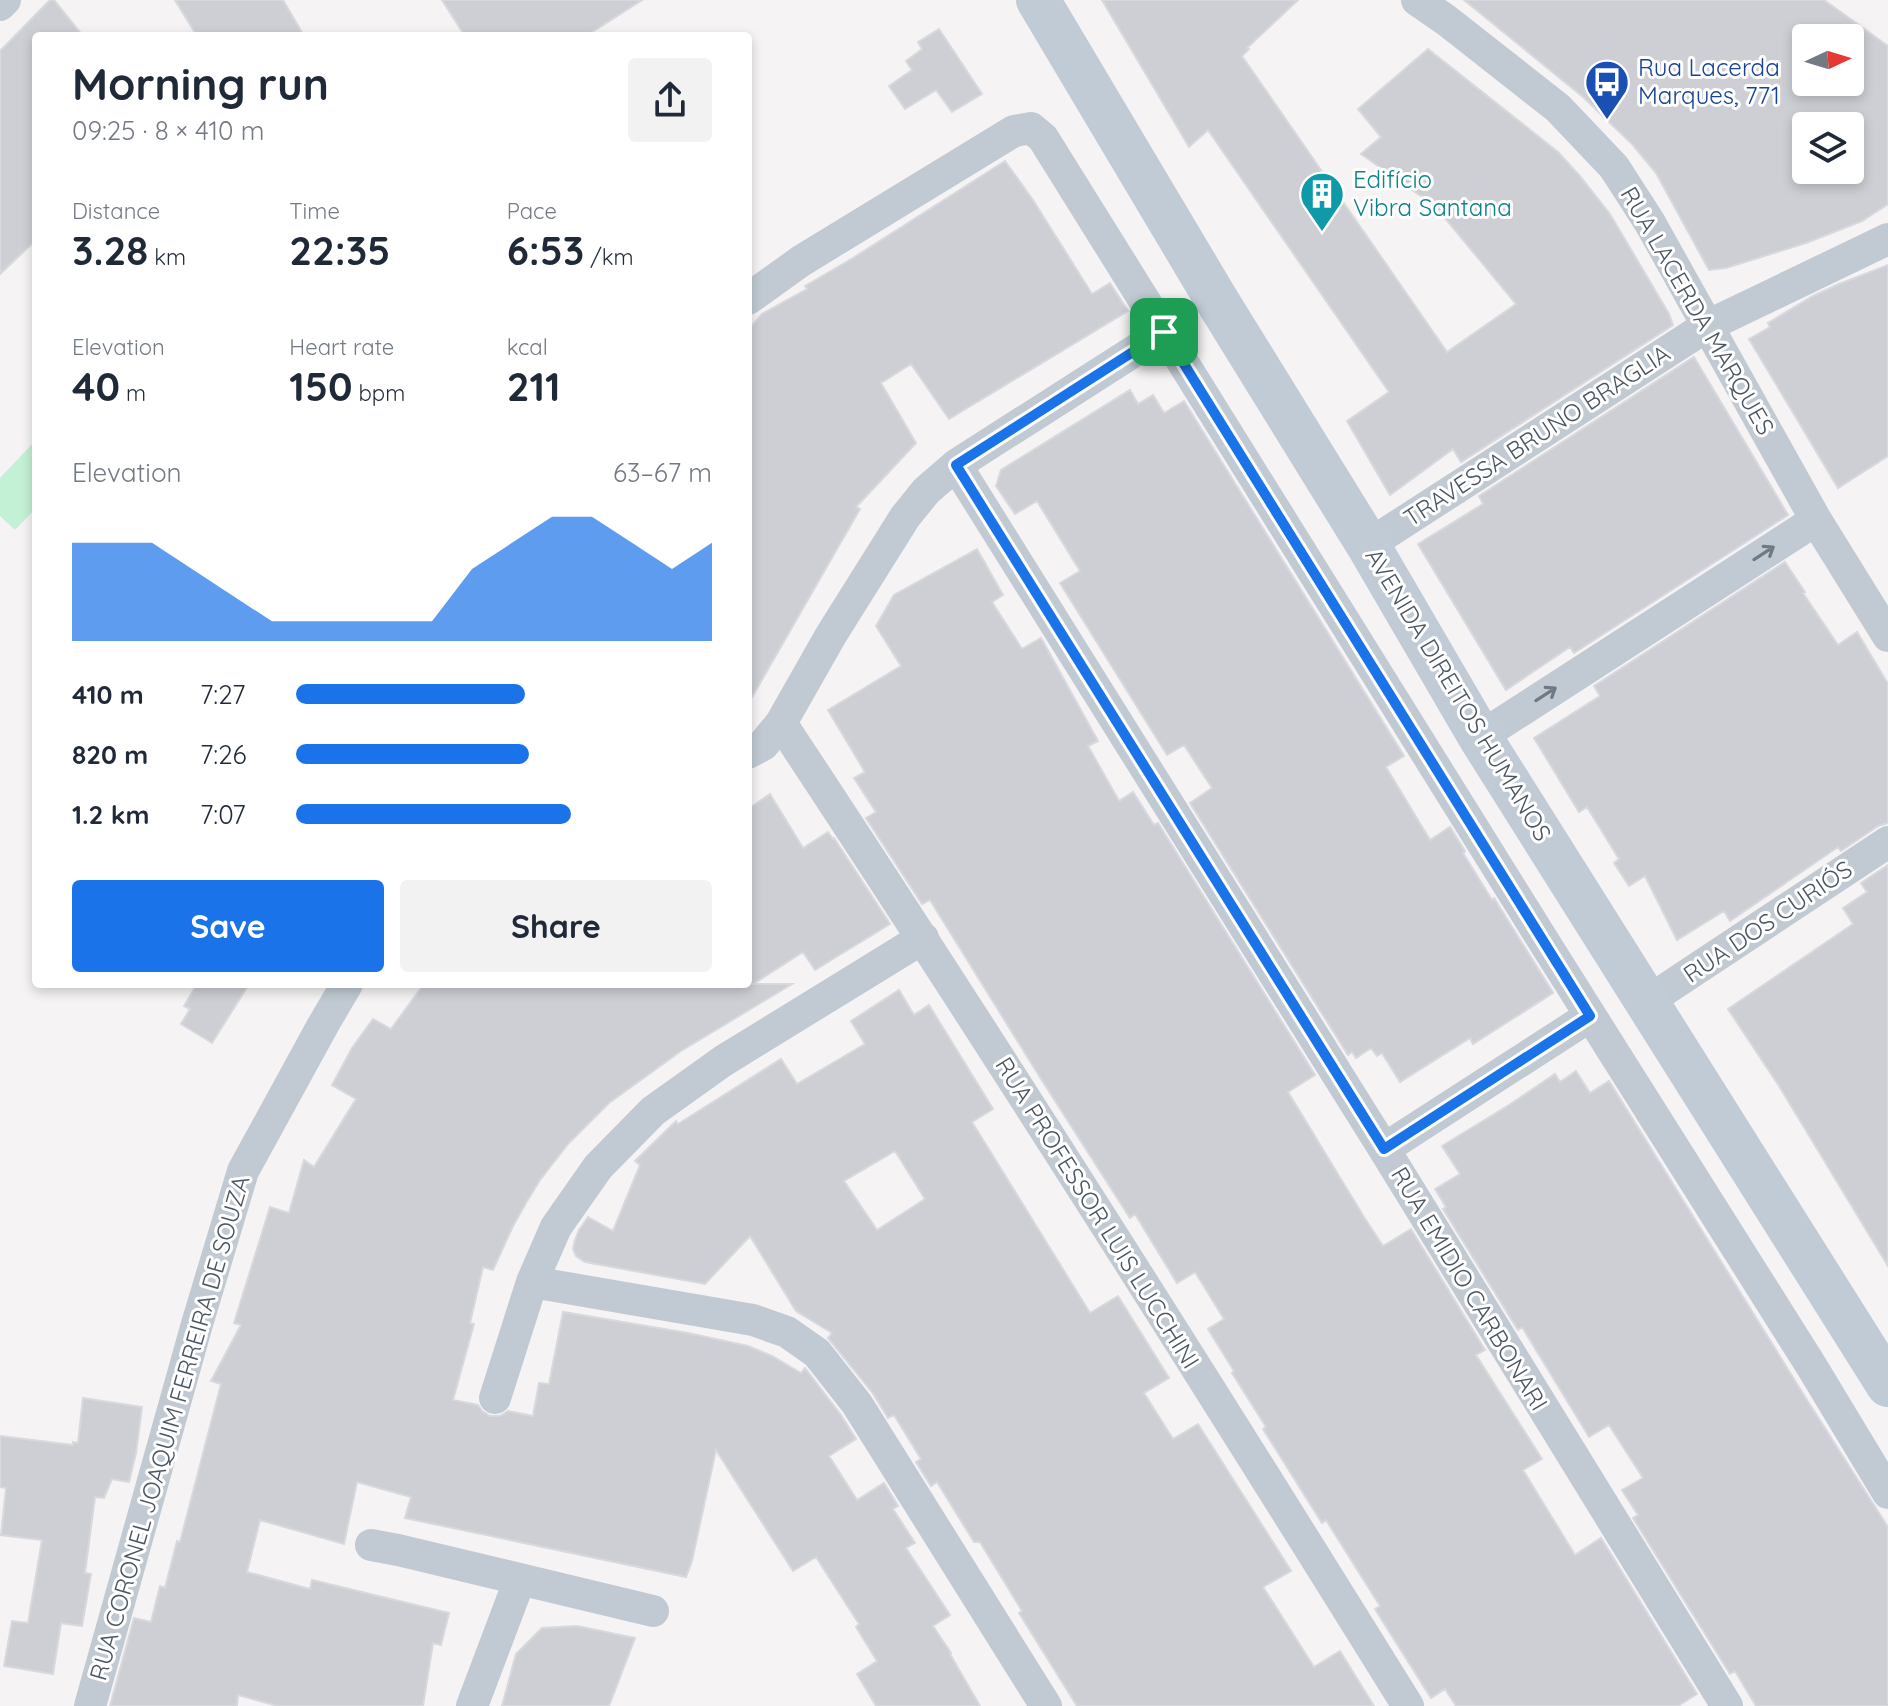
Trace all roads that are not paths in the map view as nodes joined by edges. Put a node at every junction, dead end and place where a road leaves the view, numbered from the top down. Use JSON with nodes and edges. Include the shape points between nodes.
{"nodes":[{"id":1,"x":5,"y":0,"type":"edge"},
{"id":2,"x":1038,"y":0,"type":"edge"},
{"id":3,"x":1417,"y":0,"type":"edge"},
{"id":4,"x":0,"y":5,"type":"edge"},
{"id":5,"x":1888,"y":239,"type":"edge"},
{"id":6,"x":752,"y":296,"type":"edge"},
{"id":7,"x":1707,"y":326,"type":"junction"},
{"id":8,"x":1164,"y":332,"type":"junction"},
{"id":9,"x":956,"y":465,"type":"junction"},
{"id":10,"x":1816,"y":520,"type":"junction"},
{"id":11,"x":1368,"y":545,"type":"junction"},
{"id":12,"x":1888,"y":636,"type":"edge"},
{"id":13,"x":781,"y":723,"type":"junction"},
{"id":14,"x":1480,"y":737,"type":"junction"},
{"id":15,"x":752,"y":751,"type":"edge"},
{"id":16,"x":1888,"y":842,"type":"edge"},
{"id":17,"x":923,"y":938,"type":"junction"},
{"id":18,"x":345,"y":988,"type":"edge"},
{"id":19,"x":1648,"y":1001,"type":"junction"},
{"id":20,"x":1590,"y":1016,"type":"junction"},
{"id":21,"x":1384,"y":1149,"type":"junction"},
{"id":22,"x":532,"y":1282,"type":"junction"},
{"id":23,"x":1888,"y":1385,"type":"edge"},
{"id":24,"x":495,"y":1398,"type":"dead end"},
{"id":25,"x":1888,"y":1493,"type":"edge"},
{"id":26,"x":371,"y":1545,"type":"dead end"},
{"id":27,"x":520,"y":1579,"type":"junction"},
{"id":28,"x":653,"y":1611,"type":"dead end"},
{"id":29,"x":90,"y":1706,"type":"edge"},
{"id":30,"x":472,"y":1706,"type":"edge"},
{"id":31,"x":1046,"y":1706,"type":"edge"},
{"id":32,"x":1408,"y":1706,"type":"edge"},
{"id":33,"x":1727,"y":1706,"type":"edge"}],
"edges":[{"from":1,"to":4,"type":"street"},
{"from":2,"to":11,"type":"main road","name":"AVENIDA DIREITOS HUMANOS"},
{"from":3,"to":7,"type":"street","name":"RUA LACERDA MARQUES","via":[[1558,108],[1614,167]]},
{"from":5,"to":7,"type":"street","name":"TRAVESSA BRUNO BRAGLIA"},
{"from":6,"to":8,"type":"street","via":[[954,166],[1014,131],[1031,128],[1043,138]]},
{"from":7,"to":10,"type":"street","name":"RUA LACERDA MARQUES"},
{"from":7,"to":11,"type":"street","name":"TRAVESSA BRUNO BRAGLIA"},
{"from":8,"to":9,"type":"street"},
{"from":8,"to":20,"type":"street"},
{"from":9,"to":13,"type":"street","via":[[905,517]]},
{"from":9,"to":21,"type":"street","name":"RUA EMIDIO CARBONARI"},
{"from":10,"to":12,"type":"street","name":"RUA LACERDA MARQUES"},
{"from":14,"to":10,"type":"street","one_way":true},
{"from":11,"to":14,"type":"main road","name":"AVENIDA DIREITOS HUMANOS"},
{"from":13,"to":15,"type":"street"},
{"from":13,"to":17,"type":"street","name":"RUA PROFESSOR LUIS LUCCHINI"},
{"from":14,"to":19,"type":"main road","name":"AVENIDA DIREITOS HUMANOS"},
{"from":16,"to":19,"type":"street","name":"RUA DOS CURIÓS"},
{"from":17,"to":22,"type":"street","via":[[723,1061],[653,1111],[598,1167],[556,1227]]},
{"from":17,"to":32,"type":"street","name":"RUA PROFESSOR LUIS LUCCHINI"},
{"from":18,"to":29,"type":"street","name":"RUA CORONEL JOAQUIM FERREIRA DE SOUZA","via":[[243,1171]]},
{"from":19,"to":23,"type":"main road","name":"AVENIDA DIREITOS HUMANOS"},
{"from":20,"to":21,"type":"street"},
{"from":20,"to":25,"type":"street"},
{"from":21,"to":33,"type":"street","name":"RUA EMIDIO CARBONARI"},
{"from":22,"to":24,"type":"street"},
{"from":22,"to":31,"type":"street","via":[[753,1320],[787,1332],[817,1353],[857,1404]]},
{"from":26,"to":27,"type":"street"},
{"from":27,"to":28,"type":"street"},
{"from":27,"to":30,"type":"street"}]}
